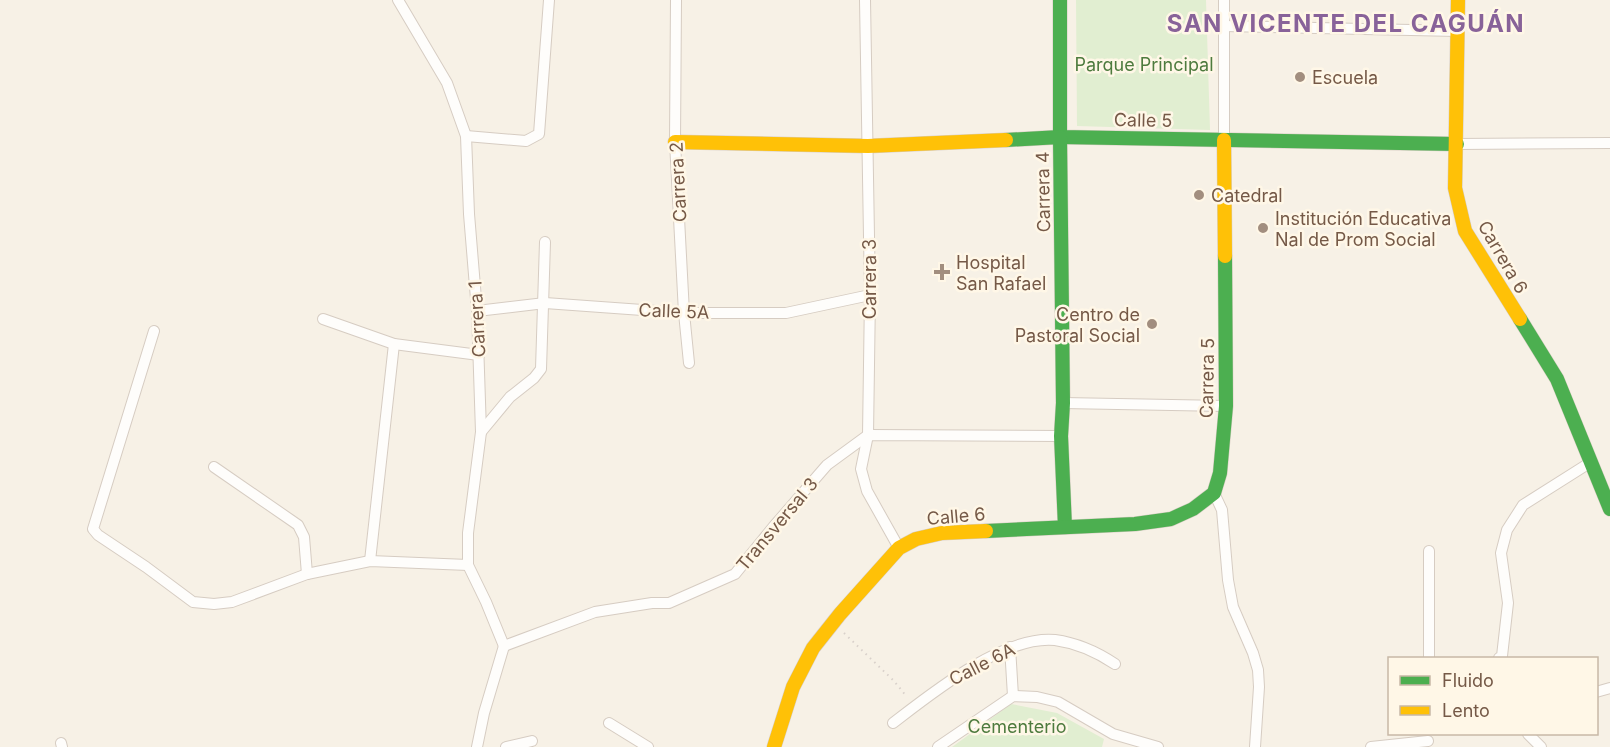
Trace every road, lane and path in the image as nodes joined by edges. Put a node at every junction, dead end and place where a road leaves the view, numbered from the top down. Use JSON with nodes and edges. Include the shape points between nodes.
{"nodes":[{"id":1,"x":398,"y":0,"type":"edge"},
{"id":2,"x":549,"y":0,"type":"edge"},
{"id":3,"x":676,"y":0,"type":"edge"},
{"id":4,"x":865,"y":0,"type":"edge"},
{"id":5,"x":1060,"y":0,"type":"edge"},
{"id":6,"x":1224,"y":0,"type":"edge"},
{"id":7,"x":1458,"y":0,"type":"edge"},
{"id":8,"x":1224,"y":26,"type":"junction"},
{"id":9,"x":1458,"y":31,"type":"junction"},
{"id":10,"x":466,"y":136,"type":"junction"},
{"id":11,"x":1060,"y":137,"type":"junction"},
{"id":12,"x":1224,"y":140,"type":"junction"},
{"id":13,"x":675,"y":142,"type":"junction"},
{"id":14,"x":1610,"y":143,"type":"edge"},
{"id":15,"x":1457,"y":144,"type":"junction"},
{"id":16,"x":868,"y":146,"type":"junction"},
{"id":17,"x":545,"y":242,"type":"dead end"},
{"id":18,"x":870,"y":295,"type":"junction"},
{"id":19,"x":545,"y":303,"type":"junction"},
{"id":20,"x":477,"y":312,"type":"junction"},
{"id":21,"x":684,"y":313,"type":"junction"},
{"id":22,"x":323,"y":319,"type":"dead end"},
{"id":23,"x":154,"y":331,"type":"dead end"},
{"id":24,"x":394,"y":344,"type":"junction"},
{"id":25,"x":479,"y":355,"type":"junction"},
{"id":26,"x":689,"y":363,"type":"dead end"},
{"id":27,"x":1063,"y":403,"type":"junction"},
{"id":28,"x":1226,"y":406,"type":"junction"},
{"id":29,"x":480,"y":432,"type":"junction"},
{"id":30,"x":868,"y":435,"type":"junction"},
{"id":31,"x":1061,"y":436,"type":"junction"},
{"id":32,"x":1591,"y":462,"type":"junction"},
{"id":33,"x":214,"y":467,"type":"dead end"},
{"id":34,"x":1214,"y":493,"type":"junction"},
{"id":35,"x":1610,"y":509,"type":"edge"},
{"id":36,"x":1065,"y":527,"type":"junction"},
{"id":37,"x":899,"y":548,"type":"junction"},
{"id":38,"x":1429,"y":551,"type":"dead end"},
{"id":39,"x":370,"y":561,"type":"junction"},
{"id":40,"x":468,"y":565,"type":"junction"},
{"id":41,"x":307,"y":574,"type":"junction"},
{"id":42,"x":833,"y":622,"type":"junction"},
{"id":43,"x":504,"y":646,"type":"junction"},
{"id":44,"x":1010,"y":647,"type":"junction"},
{"id":45,"x":1429,"y":657,"type":"edge"},
{"id":46,"x":1500,"y":657,"type":"edge"},
{"id":47,"x":1115,"y":664,"type":"dead end"},
{"id":48,"x":1013,"y":696,"type":"junction"},
{"id":49,"x":914,"y":707,"type":"junction"},
{"id":50,"x":609,"y":723,"type":"dead end"},
{"id":51,"x":893,"y":723,"type":"dead end"},
{"id":52,"x":1529,"y":735,"type":"edge"},
{"id":53,"x":1428,"y":740,"type":"edge"},
{"id":54,"x":532,"y":741,"type":"dead end"},
{"id":55,"x":477,"y":747,"type":"edge"},
{"id":56,"x":506,"y":747,"type":"edge"},
{"id":57,"x":648,"y":747,"type":"edge"},
{"id":58,"x":774,"y":747,"type":"edge"},
{"id":59,"x":938,"y":747,"type":"edge"},
{"id":60,"x":1158,"y":747,"type":"edge"},
{"id":61,"x":1255,"y":747,"type":"edge"},
{"id":62,"x":1371,"y":747,"type":"edge"},
{"id":63,"x":1541,"y":747,"type":"edge"}],
"edges":[{"from":1,"to":10,"type":"street","name":"Carrera 1","via":[[447,83]]},
{"from":2,"to":10,"type":"street","via":[[539,134],[526,141]]},
{"from":3,"to":13,"type":"street","name":"Carrera 2"},
{"from":4,"to":16,"type":"street","name":"Carrera 3"},
{"from":5,"to":11,"type":"main road","name":"Carrera 4"},
{"from":6,"to":8,"type":"street","name":"Carrera 5"},
{"from":7,"to":9,"type":"main road","name":"Carrera 6"},
{"from":8,"to":9,"type":"street"},
{"from":8,"to":12,"type":"street","name":"Carrera 5"},
{"from":9,"to":15,"type":"main road","name":"Carrera 6"},
{"from":10,"to":20,"type":"street","name":"Carrera 1"},
{"from":11,"to":12,"type":"main road","name":"Calle 5"},
{"from":11,"to":16,"type":"main road","name":"Calle 5"},
{"from":11,"to":27,"type":"main road","name":"Carrera 4"},
{"from":12,"to":15,"type":"main road","name":"Calle 5"},
{"from":12,"to":28,"type":"main road","name":"Carrera 5"},
{"from":13,"to":16,"type":"main road","name":"Calle 5"},
{"from":13,"to":21,"type":"street","name":"Carrera 2"},
{"from":14,"to":15,"type":"street","name":"Calle 5"},
{"from":15,"to":32,"type":"main road","name":"Carrera 6","via":[[1455,188],[1465,231],[1557,379]]},
{"from":16,"to":18,"type":"street","name":"Carrera 3"},
{"from":17,"to":19,"type":"street"},
{"from":18,"to":21,"type":"street","name":"Calle 5A","via":[[786,313]]},
{"from":18,"to":30,"type":"street","name":"Carrera 3"},
{"from":19,"to":20,"type":"street","name":"Calle 5A"},
{"from":19,"to":21,"type":"street","name":"Calle 5A"},
{"from":19,"to":29,"type":"street","via":[[541,369]]},
{"from":20,"to":25,"type":"street","name":"Carrera 1"},
{"from":21,"to":26,"type":"street","name":"Carrera 2"},
{"from":22,"to":24,"type":"street"},
{"from":23,"to":41,"type":"street","via":[[93,529],[193,602],[232,602]]},
{"from":24,"to":25,"type":"street"},
{"from":24,"to":39,"type":"street"},
{"from":25,"to":29,"type":"street","name":"Carrera 1"},
{"from":27,"to":28,"type":"street"},
{"from":27,"to":31,"type":"main road","name":"Carrera 4"},
{"from":28,"to":34,"type":"main road","name":"Carrera 5","via":[[1220,473]]},
{"from":29,"to":40,"type":"street","name":"Carrera 1"},
{"from":30,"to":31,"type":"street"},
{"from":30,"to":37,"type":"street","name":"Carrera 3","via":[[861,469],[867,490]]},
{"from":30,"to":43,"type":"street","name":"Transversal 3","via":[[827,465],[735,574],[669,603],[595,612]]},
{"from":31,"to":36,"type":"main road","name":"Carrera 4"},
{"from":32,"to":35,"type":"main road","name":"Carrera 6"},
{"from":32,"to":46,"type":"street","via":[[1522,505],[1507,530],[1501,553],[1508,603]]},
{"from":33,"to":41,"type":"street","via":[[298,525],[304,537]]},
{"from":34,"to":36,"type":"main road","name":"Calle 6","via":[[1193,510],[1171,519]]},
{"from":34,"to":61,"type":"street","via":[[1222,510],[1233,607],[1258,670]]},
{"from":36,"to":37,"type":"main road","name":"Calle 6","via":[[942,533]]},
{"from":37,"to":42,"type":"main road","name":"Calle 6"},
{"from":38,"to":45,"type":"street"},
{"from":39,"to":40,"type":"street"},
{"from":39,"to":41,"type":"street"},
{"from":40,"to":43,"type":"street","name":"Carrera 1"},
{"from":42,"to":49,"type":"path","via":[[894,681]]},
{"from":42,"to":58,"type":"main road","name":"Calle 6","via":[[796,679]]},
{"from":43,"to":55,"type":"street"},
{"from":44,"to":47,"type":"street","name":"Calle 6A","via":[[1055,640],[1094,650]]},
{"from":44,"to":48,"type":"street"},
{"from":44,"to":49,"type":"street","name":"Calle 6A","via":[[946,683]]},
{"from":48,"to":59,"type":"street"},
{"from":48,"to":60,"type":"street","via":[[1058,702],[1113,734]]},
{"from":49,"to":51,"type":"street","name":"Calle 6A"},
{"from":50,"to":57,"type":"street"},
{"from":52,"to":63,"type":"street"},
{"from":53,"to":62,"type":"street"},
{"from":54,"to":56,"type":"street"}]}
